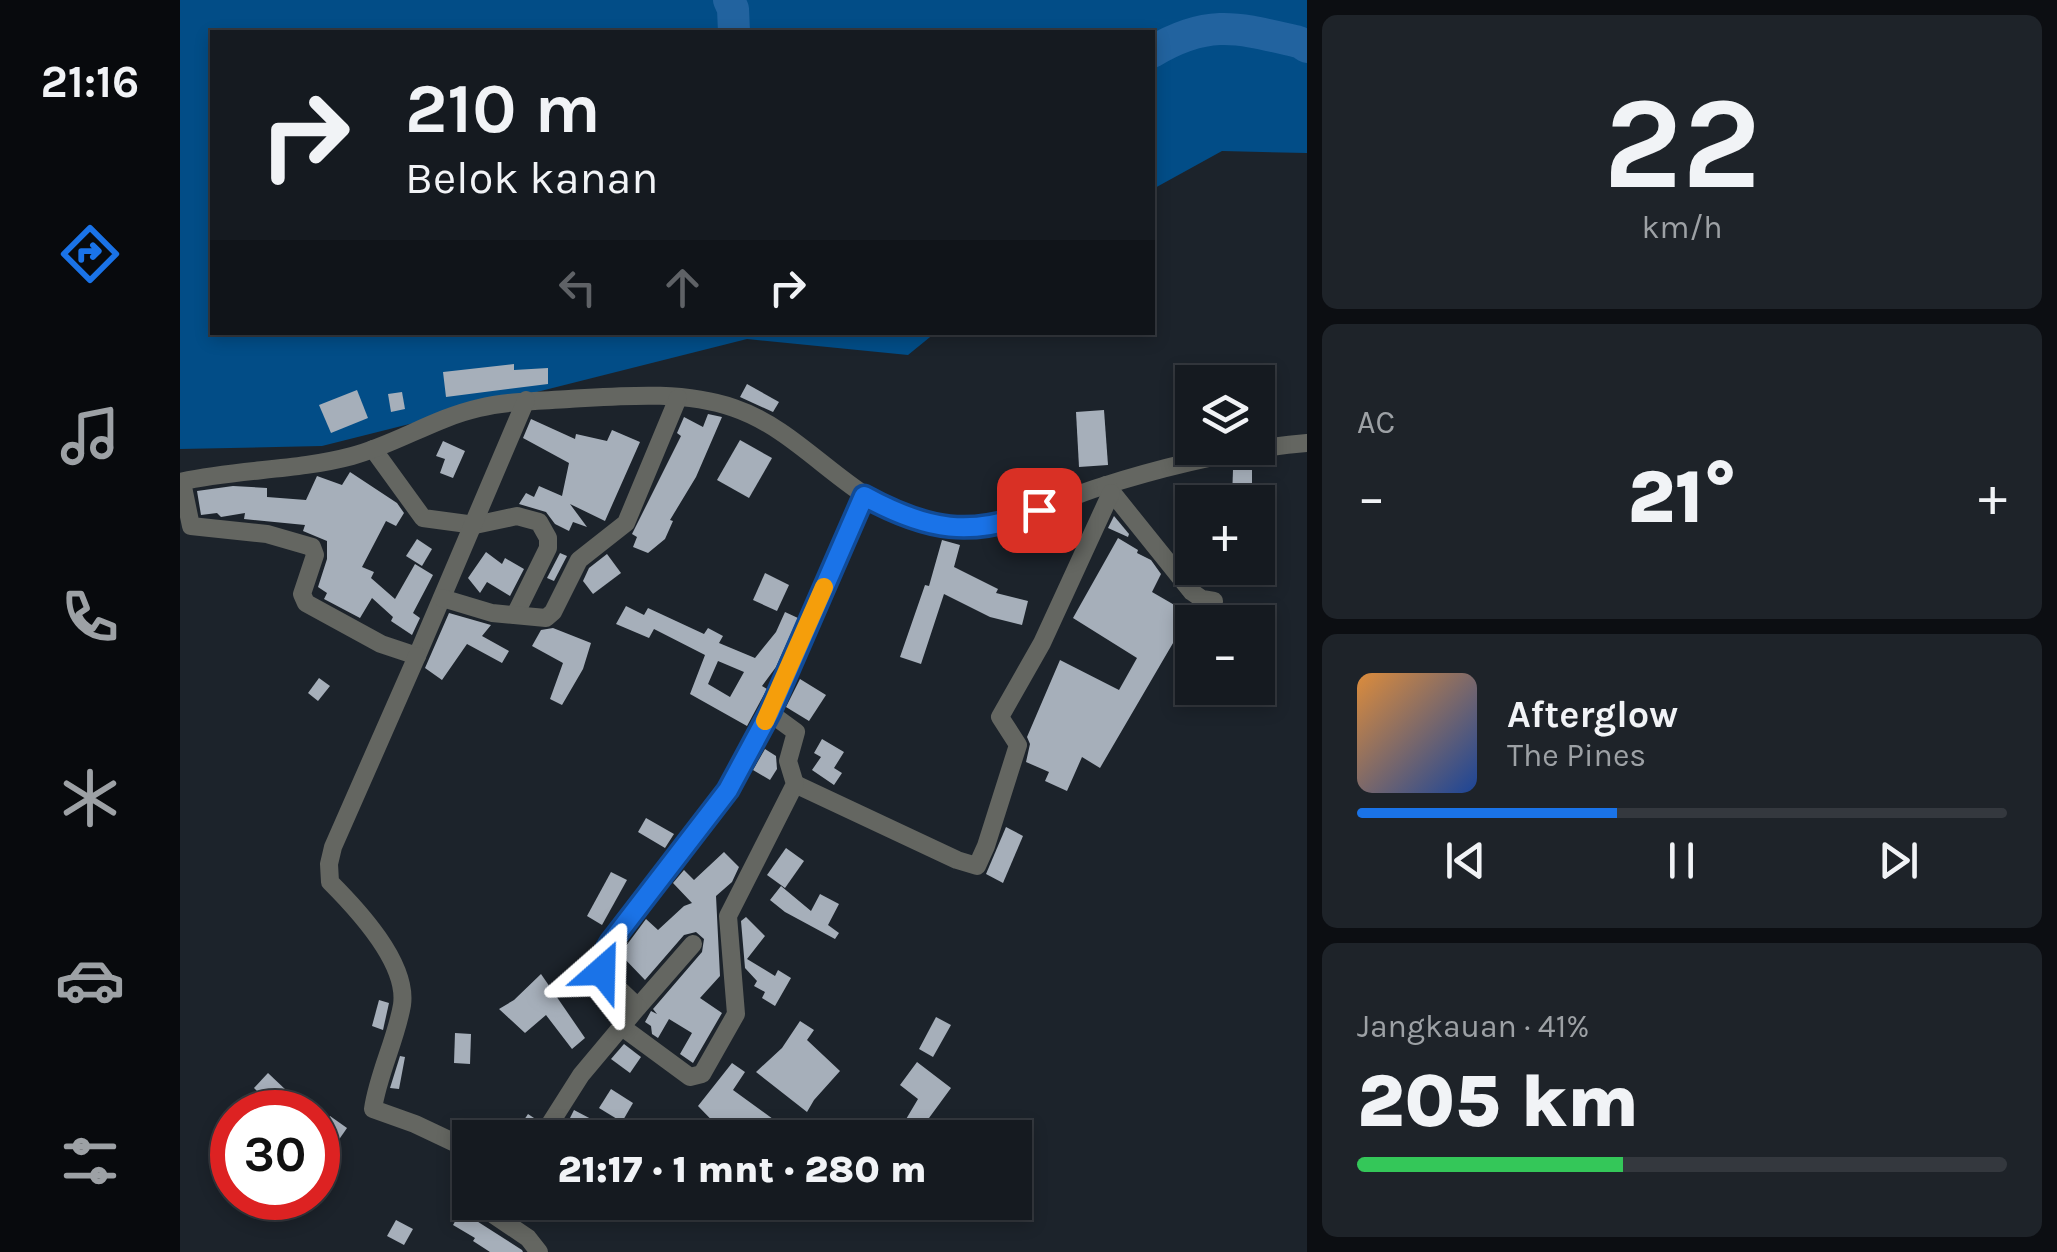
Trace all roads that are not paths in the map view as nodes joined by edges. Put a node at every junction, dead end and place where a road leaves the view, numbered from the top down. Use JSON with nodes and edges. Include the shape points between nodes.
{"nodes":[{"id":1,"x":678,"y":398,"type":"junction"},
{"id":2,"x":526,"y":400,"type":"junction"},
{"id":3,"x":1307,"y":443,"type":"edge"},
{"id":4,"x":373,"y":449,"type":"junction"},
{"id":5,"x":181,"y":482,"type":"edge"},
{"id":6,"x":1108,"y":489,"type":"junction"},
{"id":7,"x":864,"y":496,"type":"junction"},
{"id":8,"x":475,"y":525,"type":"junction"},
{"id":9,"x":442,"y":598,"type":"junction"},
{"id":10,"x":1214,"y":601,"type":"dead end"},
{"id":11,"x":515,"y":616,"type":"junction"},
{"id":12,"x":417,"y":656,"type":"junction"},
{"id":13,"x":770,"y":712,"type":"junction"},
{"id":14,"x":795,"y":784,"type":"junction"},
{"id":15,"x":693,"y":944,"type":"dead end"},
{"id":16,"x":638,"y":1007,"type":"junction"},
{"id":17,"x":622,"y":1026,"type":"junction"},
{"id":18,"x":552,"y":1120,"type":"edge"},
{"id":19,"x":452,"y":1141,"type":"edge"},
{"id":20,"x":500,"y":1220,"type":"edge"},
{"id":21,"x":538,"y":1252,"type":"edge"}],
"edges":[{"from":1,"to":2,"type":"street"},
{"from":1,"to":7,"type":"street","via":[[723,404],[762,421]]},
{"from":1,"to":11,"type":"street","via":[[626,523],[585,553],[554,612],[546,618]]},
{"from":2,"to":4,"type":"street","via":[[479,408]]},
{"from":2,"to":8,"type":"street"},
{"from":3,"to":6,"type":"street","via":[[1212,458]]},
{"from":4,"to":5,"type":"street"},
{"from":4,"to":8,"type":"street","via":[[423,518]]},
{"from":5,"to":12,"type":"street","via":[[192,526],[312,546],[306,602]]},
{"from":6,"to":7,"type":"street","via":[[976,528],[908,519]]},
{"from":6,"to":10,"type":"street","via":[[1192,592]]},
{"from":6,"to":14,"type":"street","via":[[1042,644],[1000,716],[1018,745],[977,866]]},
{"from":7,"to":13,"type":"street"},
{"from":8,"to":9,"type":"street"},
{"from":8,"to":11,"type":"street","via":[[528,516],[545,530],[548,548]]},
{"from":9,"to":11,"type":"street"},
{"from":9,"to":12,"type":"street"},
{"from":12,"to":19,"type":"street","via":[[328,864],[330,882],[392,958],[400,979],[402,1006],[373,1109]]},
{"from":13,"to":14,"type":"street","via":[[796,732],[788,760]]},
{"from":13,"to":16,"type":"street","via":[[728,790],[604,954],[604,975]]},
{"from":14,"to":17,"type":"street","via":[[728,916],[736,1014],[702,1074],[690,1077]]},
{"from":15,"to":16,"type":"street"},
{"from":16,"to":17,"type":"street"},
{"from":17,"to":18,"type":"street"},
{"from":20,"to":21,"type":"street"}]}
